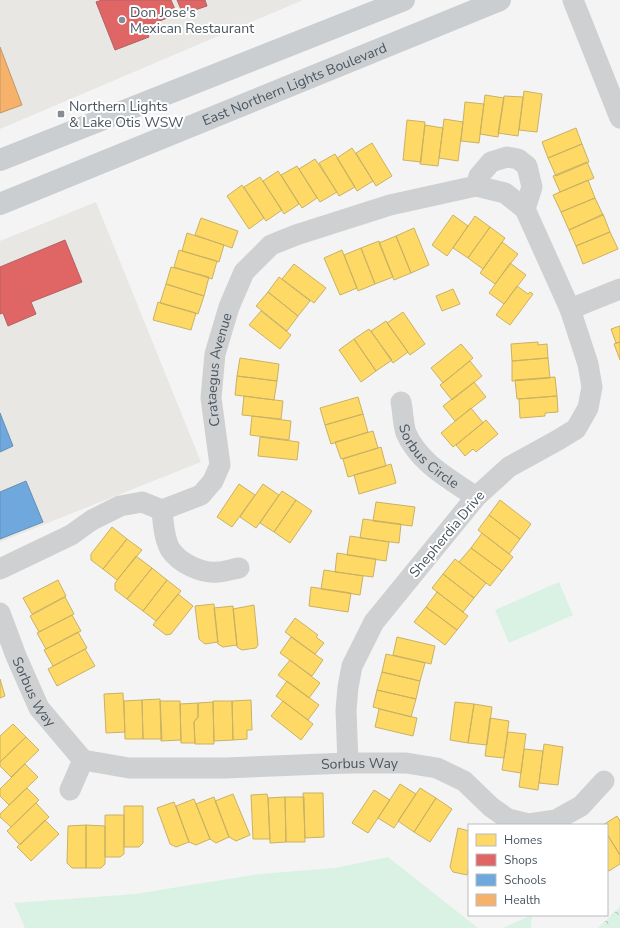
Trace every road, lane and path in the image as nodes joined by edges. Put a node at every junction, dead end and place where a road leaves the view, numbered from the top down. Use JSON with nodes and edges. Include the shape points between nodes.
{"nodes":[{"id":1,"x":404,"y":0,"type":"edge"},
{"id":2,"x":500,"y":0,"type":"edge"},
{"id":3,"x":573,"y":0,"type":"edge"},
{"id":4,"x":620,"y":118,"type":"edge"},
{"id":5,"x":0,"y":160,"type":"edge"},
{"id":6,"x":476,"y":186,"type":"junction"},
{"id":7,"x":0,"y":204,"type":"edge"},
{"id":8,"x":525,"y":209,"type":"junction"},
{"id":9,"x":620,"y":289,"type":"edge"},
{"id":10,"x":570,"y":309,"type":"junction"},
{"id":11,"x":401,"y":402,"type":"dead end"},
{"id":12,"x":476,"y":497,"type":"junction"},
{"id":13,"x":162,"y":510,"type":"junction"},
{"id":14,"x":239,"y":568,"type":"dead end"},
{"id":15,"x":0,"y":569,"type":"edge"},
{"id":16,"x":0,"y":613,"type":"edge"},
{"id":17,"x":83,"y":760,"type":"junction"},
{"id":18,"x":348,"y":763,"type":"junction"},
{"id":19,"x":604,"y":781,"type":"dead end"},
{"id":20,"x":70,"y":790,"type":"dead end"}],
"edges":[{"from":1,"to":5,"type":"main road"},
{"from":2,"to":7,"type":"main road","name":"East Northern Lights Boulevard"},
{"from":3,"to":4,"type":"street"},
{"from":6,"to":8,"type":"street","via":[[505,193]]},
{"from":6,"to":8,"type":"street","via":[[479,176],[491,162],[508,157],[518,159],[527,166],[532,187]]},
{"from":6,"to":13,"type":"street","name":"Crataegus Avenue","via":[[390,205],[296,235],[271,245],[244,272],[229,307],[215,354],[211,398],[220,465],[213,481],[201,495]]},
{"from":8,"to":10,"type":"street","name":"Shepherdia Drive"},
{"from":9,"to":10,"type":"street"},
{"from":10,"to":12,"type":"street","name":"Shepherdia Drive","via":[[588,364],[592,387],[588,408],[576,429],[509,467]]},
{"from":11,"to":12,"type":"street","name":"Sorbus Circle","via":[[406,432],[416,450],[429,464]]},
{"from":12,"to":18,"type":"street","name":"Shepherdia Drive","via":[[374,622],[352,666],[346,710]]},
{"from":13,"to":14,"type":"street","via":[[170,549],[182,560],[200,571],[218,572]]},
{"from":13,"to":15,"type":"street","via":[[142,502],[120,506],[92,520],[71,535]]},
{"from":16,"to":17,"type":"street","name":"Sorbus Way","via":[[39,708]]},
{"from":17,"to":18,"type":"street","name":"Sorbus Way","via":[[129,768],[224,768]]},
{"from":17,"to":20,"type":"street"},
{"from":18,"to":19,"type":"street","name":"Sorbus Way","via":[[406,763],[437,768],[464,781],[491,808],[508,819],[529,824],[556,820],[581,806]]}]}
